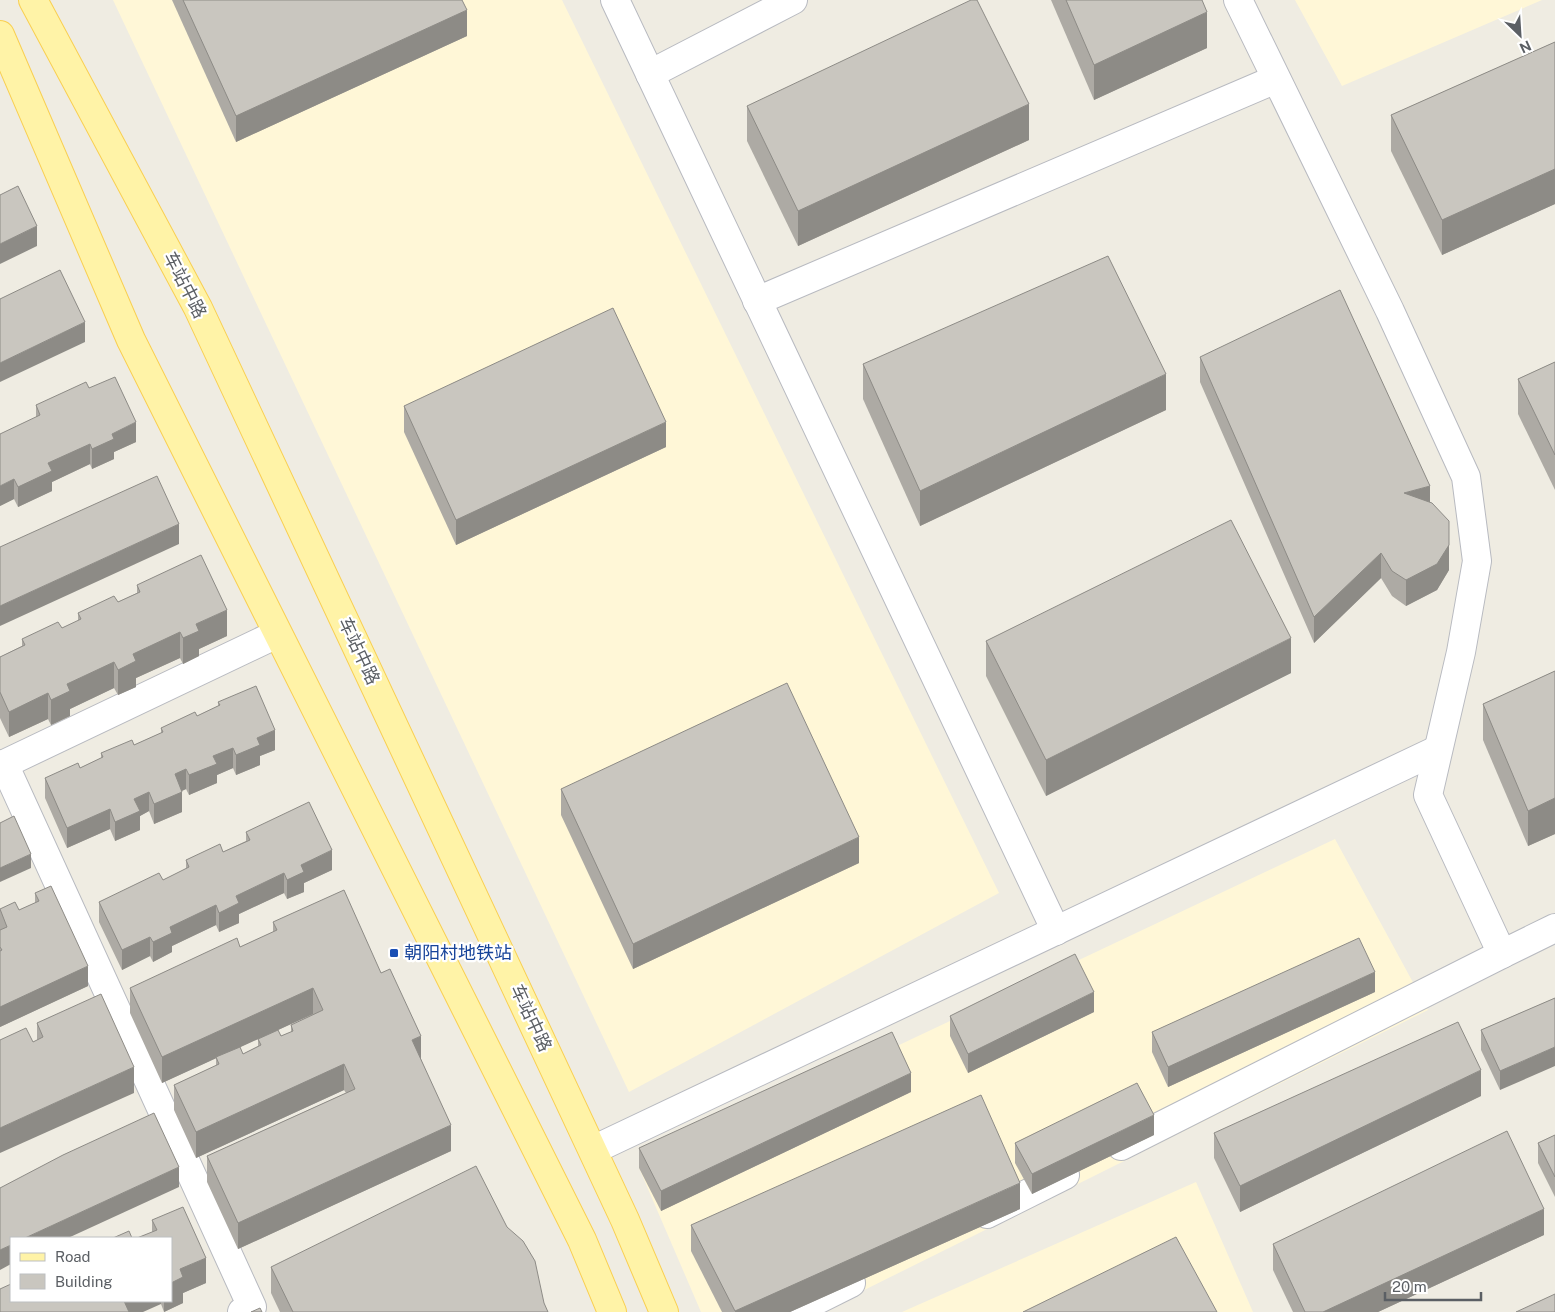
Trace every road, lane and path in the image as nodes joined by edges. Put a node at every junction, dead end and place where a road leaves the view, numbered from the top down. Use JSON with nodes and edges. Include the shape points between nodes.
{"nodes":[{"id":1,"x":33,"y":0,"type":"edge"},
{"id":2,"x":40,"y":0,"type":"edge"},
{"id":3,"x":615,"y":0,"type":"edge"},
{"id":4,"x":793,"y":0,"type":"edge"},
{"id":5,"x":1238,"y":0,"type":"edge"},
{"id":6,"x":48,"y":27,"type":"junction"},
{"id":7,"x":2,"y":40,"type":"edge"},
{"id":8,"x":650,"y":74,"type":"junction"},
{"id":9,"x":1276,"y":79,"type":"junction"},
{"id":10,"x":757,"y":300,"type":"junction"},
{"id":11,"x":277,"y":634,"type":"junction"},
{"id":12,"x":1437,"y":750,"type":"junction"},
{"id":13,"x":2,"y":765,"type":"edge"},
{"id":14,"x":1555,"y":928,"type":"edge"},
{"id":15,"x":1056,"y":931,"type":"junction"},
{"id":16,"x":1502,"y":954,"type":"junction"},
{"id":17,"x":593,"y":1150,"type":"junction"},
{"id":18,"x":962,"y":1227,"type":"edge"},
{"id":19,"x":873,"y":1272,"type":"edge"},
{"id":20,"x":249,"y":1310,"type":"edge"},
{"id":21,"x":612,"y":1312,"type":"edge"},
{"id":22,"x":664,"y":1312,"type":"edge"},
{"id":23,"x":793,"y":1312,"type":"edge"}],
"edges":[{"from":1,"to":6,"type":"main road","name":"车站中路"},
{"from":2,"to":6,"type":"main road"},
{"from":3,"to":8,"type":"street"},
{"from":4,"to":8,"type":"street"},
{"from":5,"to":9,"type":"street"},
{"from":6,"to":17,"type":"main road","name":"车站中路","via":[[198,308]]},
{"from":7,"to":11,"type":"main road","via":[[131,340]]},
{"from":8,"to":10,"type":"street"},
{"from":9,"to":10,"type":"street"},
{"from":9,"to":12,"type":"street","via":[[1390,311],[1466,478],[1477,561],[1461,652]]},
{"from":10,"to":15,"type":"street"},
{"from":11,"to":13,"type":"street"},
{"from":11,"to":21,"type":"main road","via":[[582,1240]]},
{"from":12,"to":15,"type":"street"},
{"from":12,"to":16,"type":"street","via":[[1428,795]]},
{"from":13,"to":20,"type":"street"},
{"from":14,"to":16,"type":"street"},
{"from":15,"to":17,"type":"street"},
{"from":16,"to":18,"type":"street"},
{"from":17,"to":22,"type":"main road","name":"车站中路"},
{"from":19,"to":23,"type":"street"}]}
